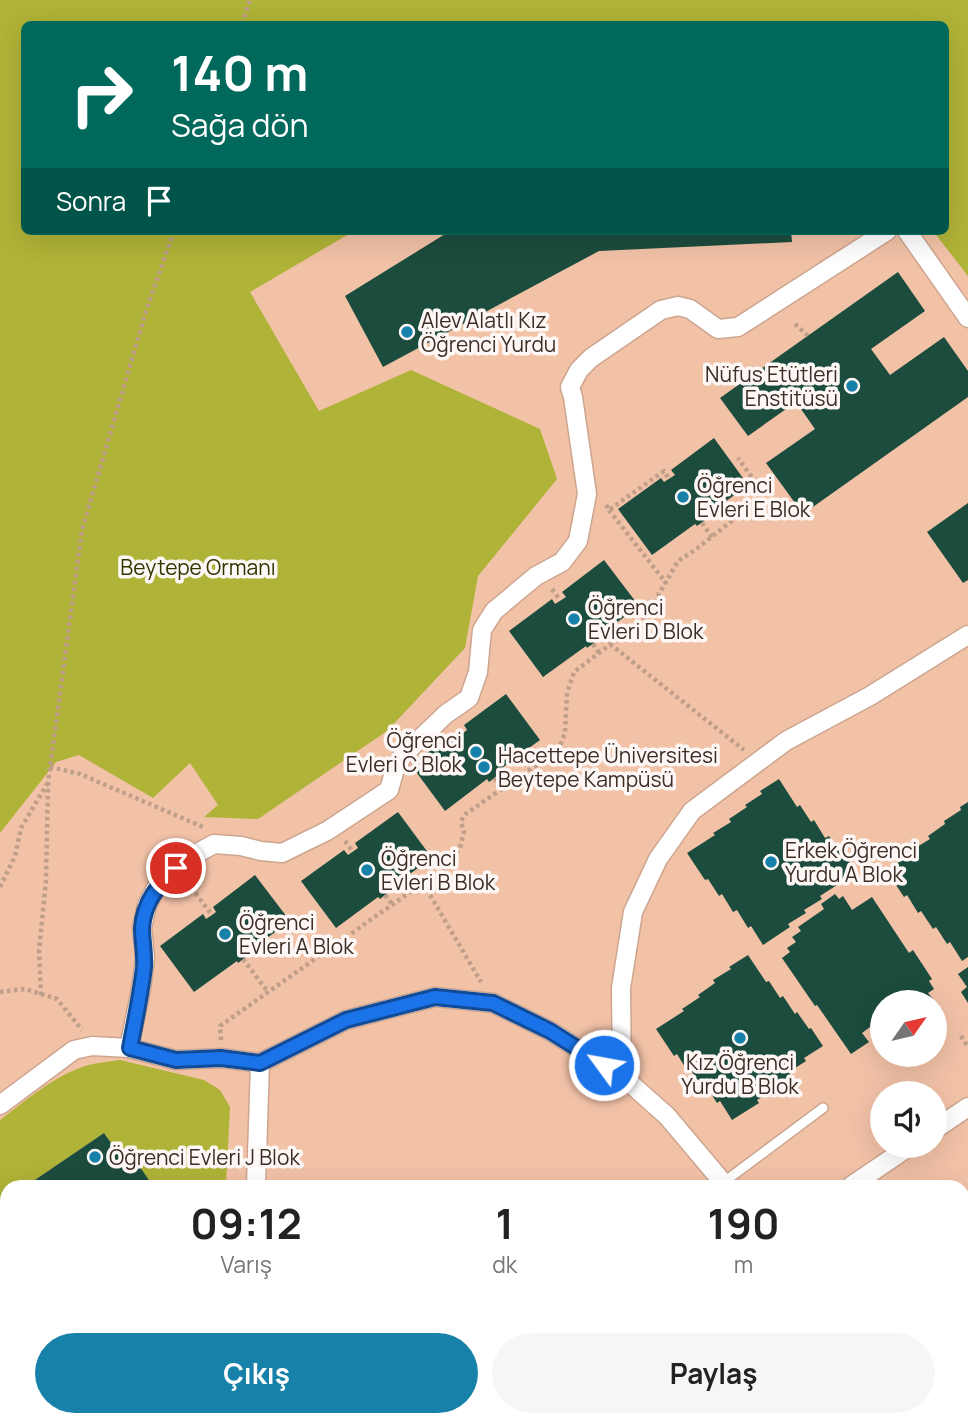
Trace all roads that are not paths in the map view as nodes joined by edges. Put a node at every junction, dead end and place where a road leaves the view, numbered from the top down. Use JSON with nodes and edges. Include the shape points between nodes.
{"nodes":[{"id":1,"x":881,"y":235,"type":"edge"},
{"id":2,"x":910,"y":235,"type":"edge"},
{"id":3,"x":968,"y":318,"type":"edge"},
{"id":4,"x":968,"y":635,"type":"edge"},
{"id":5,"x":130,"y":1048,"type":"junction"},
{"id":6,"x":260,"y":1063,"type":"junction"},
{"id":7,"x":622,"y":1076,"type":"junction"},
{"id":8,"x":0,"y":1105,"type":"edge"},
{"id":9,"x":968,"y":1107,"type":"edge"},
{"id":10,"x":823,"y":1108,"type":"dead end"},
{"id":11,"x":947,"y":1121,"type":"edge"},
{"id":12,"x":892,"y":1158,"type":"edge"},
{"id":13,"x":256,"y":1180,"type":"edge"},
{"id":14,"x":722,"y":1180,"type":"edge"},
{"id":15,"x":730,"y":1180,"type":"edge"},
{"id":16,"x":860,"y":1180,"type":"edge"}],
"edges":[{"from":1,"to":5,"type":"street","via":[[738,327],[718,329],[678,306],[661,310],[579,370],[570,387],[587,494],[578,541],[562,562],[536,576],[494,611],[482,630],[478,672],[469,698],[403,755],[389,790],[327,831],[282,853],[214,844],[176,868],[156,888],[142,928],[145,958]]},
{"from":2,"to":3,"type":"street"},
{"from":4,"to":7,"type":"street","via":[[786,741],[692,811],[658,859],[633,912],[621,988]]},
{"from":5,"to":6,"type":"street","via":[[176,1060],[221,1058]]},
{"from":5,"to":8,"type":"street","via":[[74,1050]]},
{"from":6,"to":7,"type":"street","via":[[346,1020],[435,997],[493,1003],[550,1031]]},
{"from":6,"to":13,"type":"street"},
{"from":7,"to":14,"type":"street","via":[[667,1116]]},
{"from":9,"to":11,"type":"street"},
{"from":10,"to":15,"type":"lane"},
{"from":12,"to":16,"type":"street"}]}
